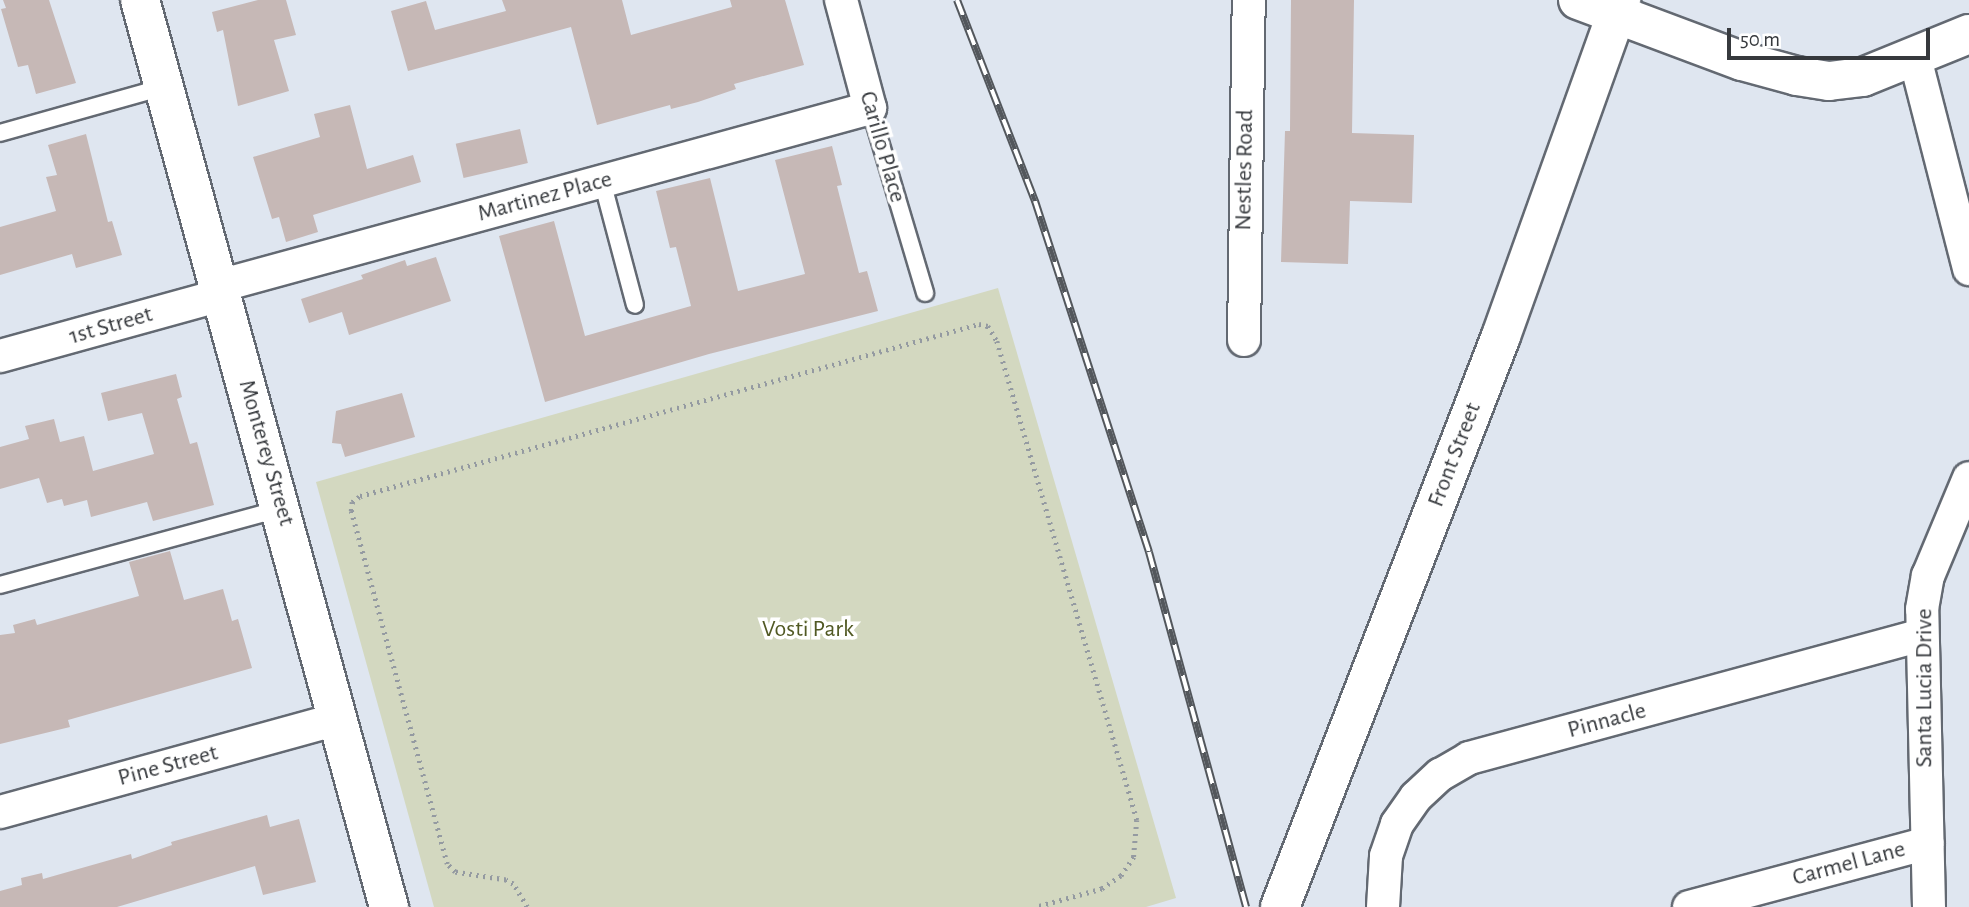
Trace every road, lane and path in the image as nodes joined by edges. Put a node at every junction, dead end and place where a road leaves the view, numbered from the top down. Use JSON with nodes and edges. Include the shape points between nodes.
{"nodes":[{"id":1,"x":140,"y":0,"type":"edge"},
{"id":2,"x":841,"y":0,"type":"edge"},
{"id":3,"x":1249,"y":0,"type":"edge"},
{"id":4,"x":1578,"y":0,"type":"edge"},
{"id":5,"x":1618,"y":7,"type":"edge"},
{"id":6,"x":1969,"y":34,"type":"edge"},
{"id":7,"x":1915,"y":58,"type":"junction"},
{"id":8,"x":164,"y":87,"type":"junction"},
{"id":9,"x":870,"y":108,"type":"junction"},
{"id":10,"x":0,"y":133,"type":"edge"},
{"id":11,"x":602,"y":181,"type":"junction"},
{"id":12,"x":1969,"y":270,"type":"edge"},
{"id":13,"x":220,"y":290,"type":"junction"},
{"id":14,"x":925,"y":293,"type":"dead end"},
{"id":15,"x":635,"y":305,"type":"dead end"},
{"id":16,"x":1244,"y":340,"type":"dead end"},
{"id":17,"x":0,"y":356,"type":"edge"},
{"id":18,"x":1969,"y":478,"type":"edge"},
{"id":19,"x":281,"y":508,"type":"junction"},
{"id":20,"x":0,"y":585,"type":"edge"},
{"id":21,"x":1922,"y":635,"type":"junction"},
{"id":22,"x":337,"y":719,"type":"junction"},
{"id":23,"x":0,"y":812,"type":"edge"},
{"id":24,"x":1928,"y":843,"type":"junction"},
{"id":25,"x":389,"y":907,"type":"edge"},
{"id":26,"x":527,"y":907,"type":"edge"},
{"id":27,"x":1037,"y":907,"type":"edge"},
{"id":28,"x":1280,"y":907,"type":"edge"},
{"id":29,"x":1383,"y":907,"type":"edge"},
{"id":30,"x":1689,"y":907,"type":"edge"},
{"id":31,"x":1929,"y":907,"type":"edge"}],
"edges":[{"from":1,"to":8,"type":"main road","name":"Monterey Street"},
{"from":2,"to":9,"type":"street","name":"Carillo Place"},
{"from":3,"to":16,"type":"street","name":"Nestles Road"},
{"from":4,"to":5,"type":"main road"},
{"from":5,"to":7,"type":"main road","via":[[1742,61],[1797,76],[1829,81],[1863,77]]},
{"from":5,"to":28,"type":"main road","name":"Front Street","via":[[1501,336]]},
{"from":6,"to":7,"type":"main road"},
{"from":7,"to":12,"type":"street"},
{"from":8,"to":10,"type":"lane"},
{"from":8,"to":13,"type":"main road","name":"Monterey Street"},
{"from":9,"to":11,"type":"street","name":"Martinez Place"},
{"from":9,"to":14,"type":"lane","name":"Carillo Place"},
{"from":11,"to":13,"type":"street","name":"Martinez Place"},
{"from":11,"to":15,"type":"lane"},
{"from":13,"to":17,"type":"street","name":"1st Street"},
{"from":13,"to":19,"type":"main road","name":"Monterey Street"},
{"from":18,"to":21,"type":"street","name":"Santa Lucia Drive","via":[[1928,576]]},
{"from":19,"to":20,"type":"lane"},
{"from":19,"to":22,"type":"main road","name":"Monterey Street"},
{"from":21,"to":24,"type":"street","name":"Santa Lucia Drive"},
{"from":21,"to":29,"type":"street","name":"Pinnacle","via":[[1469,758],[1424,789],[1397,824],[1386,856]]},
{"from":22,"to":23,"type":"street","name":"Pine Street"},
{"from":22,"to":25,"type":"main road","name":"Monterey Street"},
{"from":24,"to":30,"type":"street","name":"Carmel Lane"},
{"from":24,"to":31,"type":"street","name":"Santa Lucia Drive"},
{"from":26,"to":27,"type":"path","via":[[506,880],[455,872],[447,864],[352,502],[360,496],[979,324],[988,326],[997,341],[1137,820],[1134,857],[1121,876],[1102,889]]}]}
